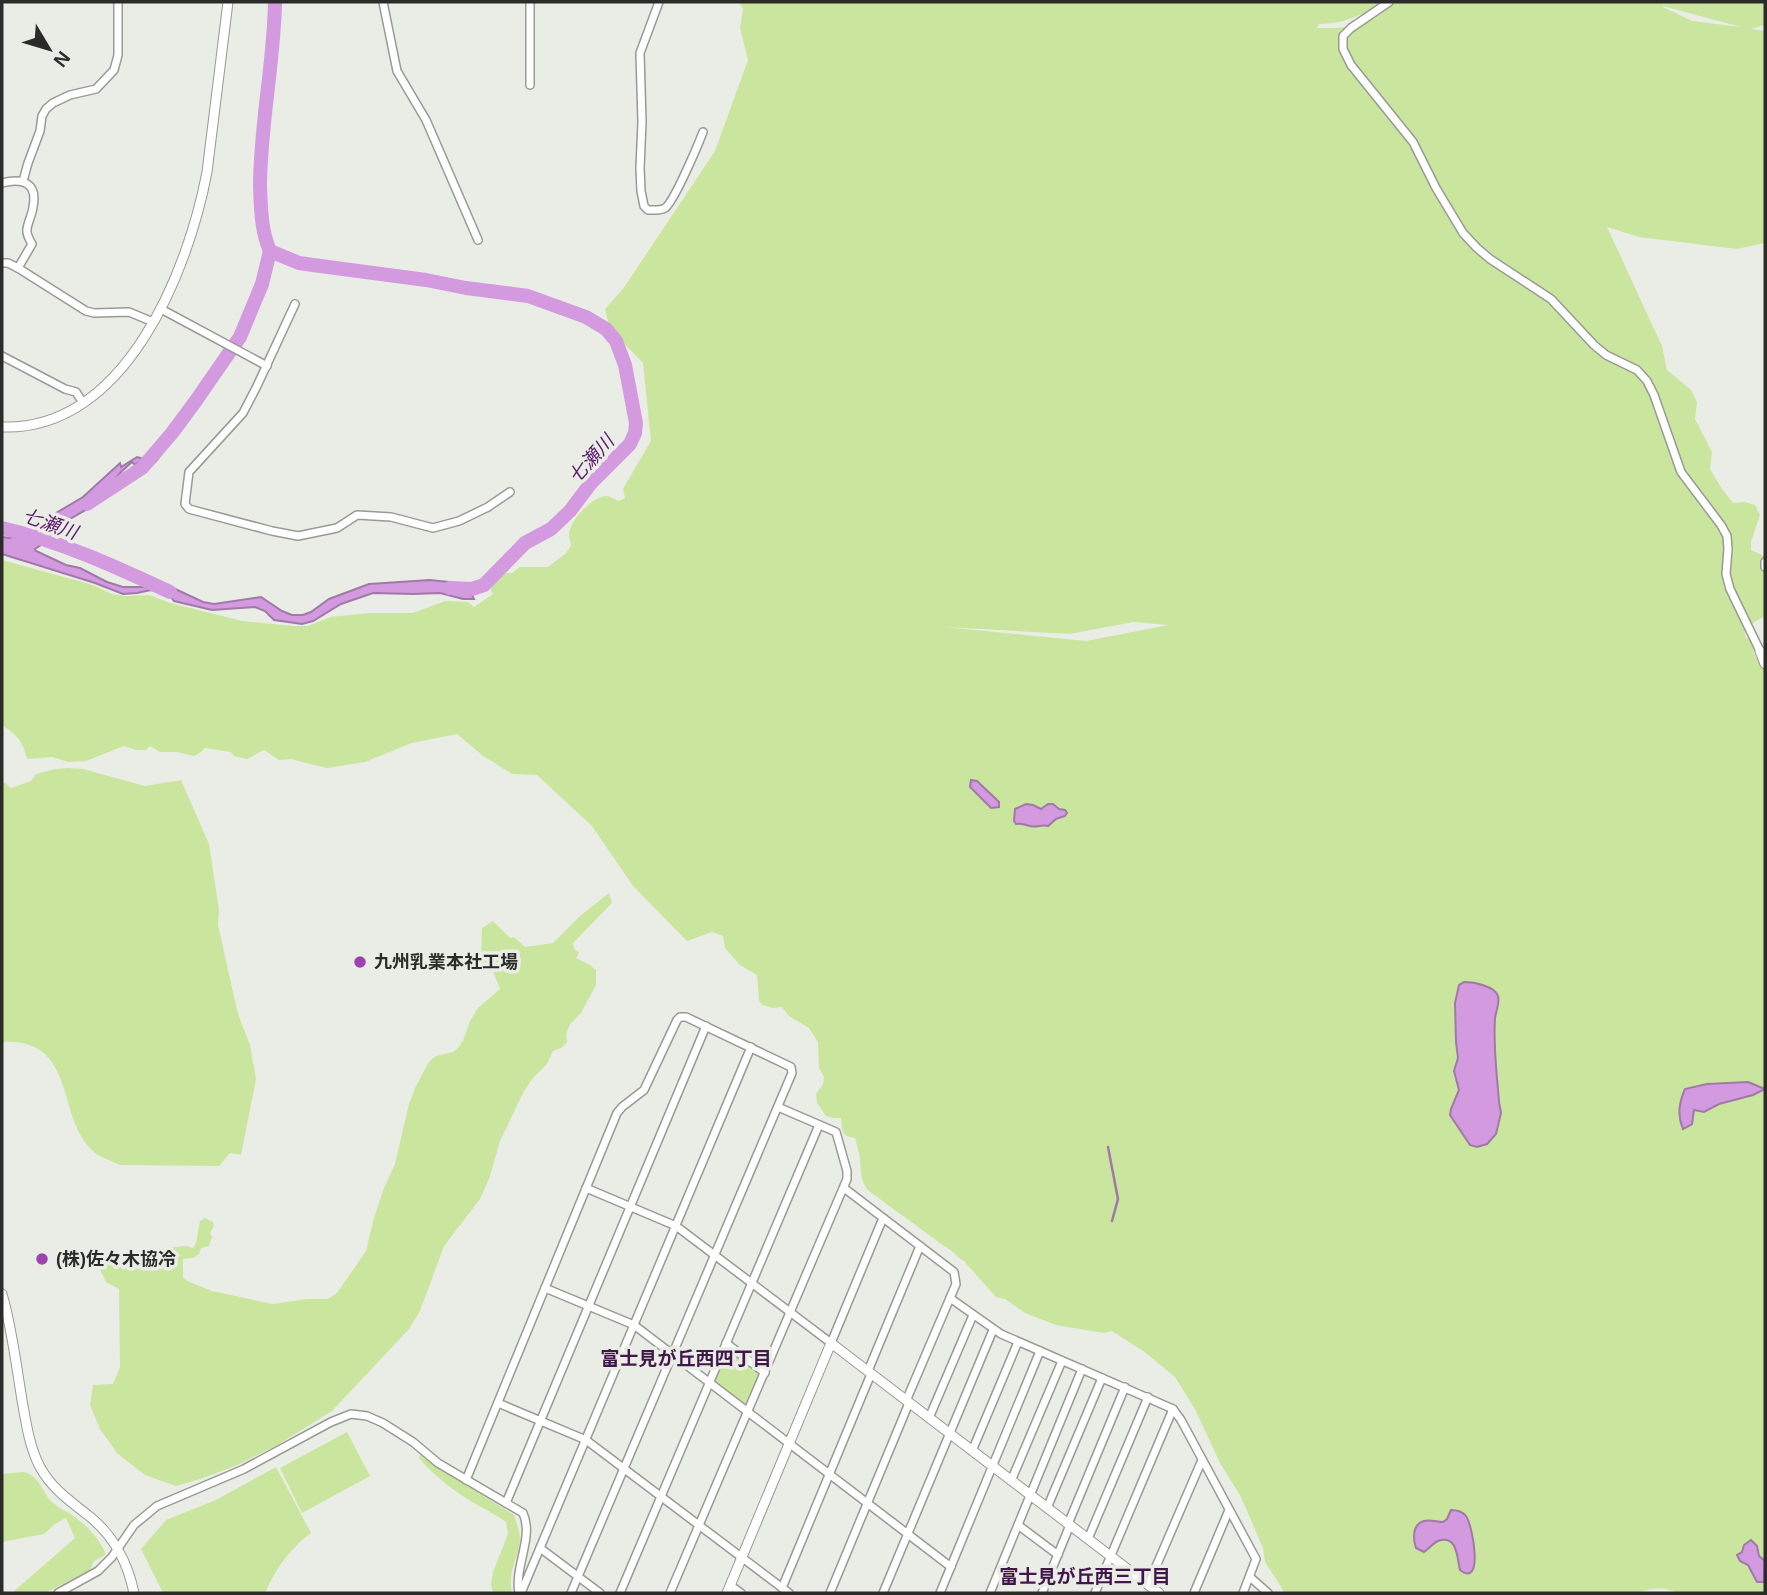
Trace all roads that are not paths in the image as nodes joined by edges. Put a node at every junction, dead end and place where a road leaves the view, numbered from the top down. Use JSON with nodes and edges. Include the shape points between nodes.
{"nodes":[{"id":1,"x":118,"y":2,"type":"edge"},
{"id":2,"x":228,"y":2,"type":"edge"},
{"id":3,"x":383,"y":2,"type":"edge"},
{"id":4,"x":530,"y":2,"type":"edge"},
{"id":5,"x":659,"y":2,"type":"edge"},
{"id":6,"x":1389,"y":2,"type":"edge"},
{"id":7,"x":530,"y":85,"type":"dead end"},
{"id":8,"x":703,"y":132,"type":"dead end"},
{"id":9,"x":23,"y":181,"type":"junction"},
{"id":10,"x":2,"y":183,"type":"edge"},
{"id":11,"x":478,"y":240,"type":"dead end"},
{"id":12,"x":2,"y":263,"type":"edge"},
{"id":13,"x":18,"y":268,"type":"junction"},
{"id":14,"x":295,"y":304,"type":"dead end"},
{"id":15,"x":161,"y":309,"type":"junction"},
{"id":16,"x":153,"y":322,"type":"junction"},
{"id":17,"x":2,"y":356,"type":"edge"},
{"id":18,"x":267,"y":366,"type":"junction"},
{"id":19,"x":83,"y":403,"type":"junction"},
{"id":20,"x":2,"y":427,"type":"edge"},
{"id":21,"x":510,"y":492,"type":"dead end"},
{"id":22,"x":1765,"y":562,"type":"edge"},
{"id":23,"x":1765,"y":567,"type":"edge"},
{"id":24,"x":1760,"y":651,"type":"joint"},
{"id":25,"x":1765,"y":664,"type":"edge"},
{"id":26,"x":706,"y":1026,"type":"junction"},
{"id":27,"x":751,"y":1047,"type":"junction"},
{"id":28,"x":778,"y":1107,"type":"junction"},
{"id":29,"x":819,"y":1125,"type":"junction"},
{"id":30,"x":586,"y":1188,"type":"junction"},
{"id":31,"x":844,"y":1188,"type":"junction"},
{"id":32,"x":630,"y":1207,"type":"junction"},
{"id":33,"x":883,"y":1218,"type":"junction"},
{"id":34,"x":676,"y":1226,"type":"junction"},
{"id":35,"x":920,"y":1246,"type":"junction"},
{"id":36,"x":715,"y":1255,"type":"junction"},
{"id":37,"x":752,"y":1283,"type":"junction"},
{"id":38,"x":545,"y":1287,"type":"junction"},
{"id":39,"x":2,"y":1294,"type":"edge"},
{"id":40,"x":950,"y":1298,"type":"junction"},
{"id":41,"x":589,"y":1306,"type":"junction"},
{"id":42,"x":791,"y":1313,"type":"junction"},
{"id":43,"x":973,"y":1315,"type":"junction"},
{"id":44,"x":634,"y":1325,"type":"junction"},
{"id":45,"x":993,"y":1330,"type":"junction"},
{"id":46,"x":1018,"y":1342,"type":"junction"},
{"id":47,"x":726,"y":1343,"type":"junction"},
{"id":48,"x":831,"y":1343,"type":"junction"},
{"id":49,"x":1040,"y":1351,"type":"junction"},
{"id":50,"x":673,"y":1354,"type":"junction"},
{"id":51,"x":1062,"y":1360,"type":"junction"},
{"id":52,"x":1082,"y":1369,"type":"junction"},
{"id":53,"x":765,"y":1373,"type":"junction"},
{"id":54,"x":869,"y":1373,"type":"junction"},
{"id":55,"x":1102,"y":1378,"type":"junction"},
{"id":56,"x":709,"y":1382,"type":"junction"},
{"id":57,"x":1125,"y":1387,"type":"junction"},
{"id":58,"x":1148,"y":1397,"type":"junction"},
{"id":59,"x":907,"y":1402,"type":"junction"},
{"id":60,"x":498,"y":1403,"type":"junction"},
{"id":61,"x":1173,"y":1409,"type":"junction"},
{"id":62,"x":748,"y":1412,"type":"junction"},
{"id":63,"x":929,"y":1418,"type":"junction"},
{"id":64,"x":540,"y":1420,"type":"junction"},
{"id":65,"x":951,"y":1434,"type":"junction"},
{"id":66,"x":586,"y":1440,"type":"junction"},
{"id":67,"x":789,"y":1444,"type":"junction"},
{"id":68,"x":972,"y":1451,"type":"junction"},
{"id":69,"x":1202,"y":1460,"type":"junction"},
{"id":70,"x":992,"y":1466,"type":"junction"},
{"id":71,"x":624,"y":1469,"type":"junction"},
{"id":72,"x":829,"y":1474,"type":"junction"},
{"id":73,"x":466,"y":1480,"type":"junction"},
{"id":74,"x":1011,"y":1480,"type":"junction"},
{"id":75,"x":1030,"y":1495,"type":"junction"},
{"id":76,"x":661,"y":1497,"type":"junction"},
{"id":77,"x":506,"y":1503,"type":"junction"},
{"id":78,"x":867,"y":1503,"type":"junction"},
{"id":79,"x":1047,"y":1508,"type":"junction"},
{"id":80,"x":1229,"y":1510,"type":"junction"},
{"id":81,"x":1018,"y":1525,"type":"junction"},
{"id":82,"x":1069,"y":1525,"type":"junction"},
{"id":83,"x":699,"y":1526,"type":"junction"},
{"id":84,"x":908,"y":1535,"type":"junction"},
{"id":85,"x":1088,"y":1539,"type":"junction"},
{"id":86,"x":117,"y":1548,"type":"junction"},
{"id":87,"x":540,"y":1548,"type":"junction"},
{"id":88,"x":1058,"y":1556,"type":"junction"},
{"id":89,"x":1111,"y":1556,"type":"junction"},
{"id":90,"x":742,"y":1558,"type":"junction"},
{"id":91,"x":951,"y":1567,"type":"junction"},
{"id":92,"x":579,"y":1576,"type":"junction"},
{"id":93,"x":1250,"y":1577,"type":"junction"},
{"id":94,"x":1148,"y":1585,"type":"junction"},
{"id":95,"x":728,"y":1589,"type":"edge"},
{"id":96,"x":785,"y":1591,"type":"edge"},
{"id":97,"x":58,"y":1593,"type":"edge"},
{"id":98,"x":134,"y":1593,"type":"edge"},
{"id":99,"x":520,"y":1593,"type":"edge"},
{"id":100,"x":571,"y":1593,"type":"edge"},
{"id":101,"x":600,"y":1593,"type":"edge"},
{"id":102,"x":620,"y":1593,"type":"edge"},
{"id":103,"x":670,"y":1593,"type":"edge"},
{"id":104,"x":741,"y":1593,"type":"edge"},
{"id":105,"x":830,"y":1593,"type":"edge"},
{"id":106,"x":884,"y":1593,"type":"edge"},
{"id":107,"x":940,"y":1593,"type":"edge"},
{"id":108,"x":990,"y":1593,"type":"edge"},
{"id":109,"x":1042,"y":1593,"type":"edge"},
{"id":110,"x":1095,"y":1593,"type":"edge"},
{"id":111,"x":1159,"y":1593,"type":"edge"},
{"id":112,"x":1194,"y":1593,"type":"edge"},
{"id":113,"x":1243,"y":1593,"type":"edge"},
{"id":114,"x":1268,"y":1593,"type":"edge"}],
"edges":[{"from":1,"to":9,"type":"street","via":[[114,70],[96,89],[70,95],[46,109]]},
{"from":2,"to":15,"type":"street","via":[[202,200],[181,266]]},
{"from":3,"to":11,"type":"street","via":[[397,71],[426,120]]},
{"from":4,"to":7,"type":"street"},
{"from":5,"to":8,"type":"street","via":[[640,53],[641,191],[648,210],[665,208],[674,197]]},
{"from":6,"to":24,"type":"street","via":[[1343,36],[1351,65],[1413,142],[1449,211],[1477,248],[1551,299],[1594,345],[1647,381],[1681,472],[1727,536],[1730,589]]},
{"from":9,"to":10,"type":"street"},
{"from":9,"to":13,"type":"street","via":[[34,200],[26,232],[33,242]]},
{"from":12,"to":13,"type":"street"},
{"from":13,"to":16,"type":"street","via":[[89,312],[129,312]]},
{"from":14,"to":18,"type":"street"},
{"from":15,"to":16,"type":"street"},
{"from":15,"to":18,"type":"street"},
{"from":16,"to":19,"type":"street","via":[[111,380]]},
{"from":17,"to":19,"type":"street","via":[[76,392]]},
{"from":18,"to":21,"type":"street","via":[[243,413],[189,472],[185,504],[189,509],[298,536],[337,528],[357,516],[391,517],[433,528],[459,521]]},
{"from":19,"to":20,"type":"street","via":[[42,422]]},
{"from":22,"to":23,"type":"street"},
{"from":24,"to":25,"type":"street"},
{"from":26,"to":27,"type":"street"},
{"from":26,"to":30,"type":"street","via":[[683,1016],[677,1020],[644,1090],[617,1113]]},
{"from":26,"to":32,"type":"street"},
{"from":27,"to":28,"type":"street","via":[[791,1067]]},
{"from":27,"to":34,"type":"street"},
{"from":28,"to":29,"type":"street"},
{"from":28,"to":36,"type":"street"},
{"from":29,"to":31,"type":"street","via":[[838,1136],[847,1171]]},
{"from":29,"to":37,"type":"street"},
{"from":30,"to":32,"type":"street"},
{"from":30,"to":38,"type":"street"},
{"from":31,"to":33,"type":"street"},
{"from":31,"to":42,"type":"street"},
{"from":32,"to":34,"type":"street"},
{"from":32,"to":41,"type":"street"},
{"from":33,"to":35,"type":"street"},
{"from":33,"to":48,"type":"street"},
{"from":34,"to":36,"type":"street"},
{"from":34,"to":44,"type":"street"},
{"from":35,"to":40,"type":"street","via":[[954,1272],[956,1284]]},
{"from":35,"to":54,"type":"street"},
{"from":36,"to":37,"type":"street"},
{"from":36,"to":50,"type":"street"},
{"from":37,"to":42,"type":"street"},
{"from":37,"to":47,"type":"street"},
{"from":38,"to":41,"type":"street"},
{"from":38,"to":60,"type":"street"},
{"from":39,"to":86,"type":"street","via":[[37,1459],[52,1485],[99,1525]]},
{"from":40,"to":43,"type":"street"},
{"from":40,"to":59,"type":"street"},
{"from":41,"to":44,"type":"street"},
{"from":41,"to":64,"type":"street"},
{"from":42,"to":48,"type":"street"},
{"from":42,"to":53,"type":"street"},
{"from":43,"to":45,"type":"street"},
{"from":43,"to":63,"type":"street"},
{"from":44,"to":50,"type":"street"},
{"from":44,"to":66,"type":"street"},
{"from":45,"to":46,"type":"street"},
{"from":45,"to":65,"type":"street"},
{"from":46,"to":49,"type":"street"},
{"from":46,"to":68,"type":"street"},
{"from":47,"to":53,"type":"street"},
{"from":47,"to":56,"type":"street"},
{"from":48,"to":54,"type":"street"},
{"from":48,"to":67,"type":"street"},
{"from":49,"to":51,"type":"street"},
{"from":49,"to":70,"type":"street"},
{"from":50,"to":56,"type":"street"},
{"from":50,"to":71,"type":"street"},
{"from":51,"to":52,"type":"street"},
{"from":51,"to":74,"type":"street"},
{"from":52,"to":55,"type":"street"},
{"from":52,"to":75,"type":"street"},
{"from":53,"to":62,"type":"street"},
{"from":54,"to":59,"type":"street"},
{"from":54,"to":72,"type":"street"},
{"from":55,"to":57,"type":"street"},
{"from":55,"to":79,"type":"street"},
{"from":56,"to":62,"type":"street"},
{"from":56,"to":76,"type":"street"},
{"from":57,"to":58,"type":"street"},
{"from":57,"to":82,"type":"street"},
{"from":58,"to":61,"type":"street"},
{"from":58,"to":85,"type":"street"},
{"from":59,"to":63,"type":"street"},
{"from":59,"to":78,"type":"street"},
{"from":60,"to":64,"type":"street"},
{"from":60,"to":73,"type":"street"},
{"from":61,"to":69,"type":"street"},
{"from":61,"to":89,"type":"street"},
{"from":62,"to":67,"type":"street"},
{"from":62,"to":83,"type":"street"},
{"from":63,"to":65,"type":"street"},
{"from":64,"to":66,"type":"street"},
{"from":64,"to":77,"type":"street"},
{"from":65,"to":68,"type":"street"},
{"from":65,"to":84,"type":"street"},
{"from":66,"to":71,"type":"street"},
{"from":66,"to":87,"type":"street"},
{"from":67,"to":72,"type":"street"},
{"from":67,"to":90,"type":"street"},
{"from":68,"to":70,"type":"street"},
{"from":69,"to":80,"type":"street"},
{"from":69,"to":94,"type":"street"},
{"from":70,"to":74,"type":"street"},
{"from":70,"to":91,"type":"street"},
{"from":71,"to":76,"type":"street"},
{"from":71,"to":92,"type":"street"},
{"from":72,"to":78,"type":"street"},
{"from":72,"to":96,"type":"street"},
{"from":73,"to":77,"type":"street"},
{"from":73,"to":86,"type":"street","via":[[383,1423],[351,1414],[244,1469],[158,1506],[134,1525]]},
{"from":74,"to":75,"type":"street"},
{"from":75,"to":79,"type":"street"},
{"from":75,"to":81,"type":"street"},
{"from":76,"to":83,"type":"street"},
{"from":76,"to":102,"type":"street"},
{"from":77,"to":99,"type":"street","via":[[523,1513],[526,1524]]},
{"from":78,"to":84,"type":"street"},
{"from":78,"to":105,"type":"street"},
{"from":79,"to":82,"type":"street"},
{"from":80,"to":93,"type":"street","via":[[1256,1559]]},
{"from":80,"to":112,"type":"street"},
{"from":81,"to":88,"type":"street"},
{"from":81,"to":108,"type":"street"},
{"from":82,"to":85,"type":"street"},
{"from":82,"to":88,"type":"street"},
{"from":83,"to":90,"type":"street"},
{"from":83,"to":103,"type":"street"},
{"from":84,"to":91,"type":"street"},
{"from":84,"to":106,"type":"street"},
{"from":85,"to":89,"type":"street"},
{"from":86,"to":97,"type":"street","via":[[93,1574]]},
{"from":86,"to":98,"type":"street"},
{"from":87,"to":92,"type":"street"},
{"from":87,"to":99,"type":"street"},
{"from":88,"to":109,"type":"street"},
{"from":89,"to":94,"type":"street"},
{"from":89,"to":110,"type":"street"},
{"from":90,"to":95,"type":"street"},
{"from":90,"to":96,"type":"street"},
{"from":91,"to":107,"type":"street"},
{"from":92,"to":100,"type":"street"},
{"from":92,"to":101,"type":"street"},
{"from":93,"to":113,"type":"street"},
{"from":93,"to":114,"type":"street"},
{"from":94,"to":111,"type":"street"},
{"from":95,"to":104,"type":"street"}]}
